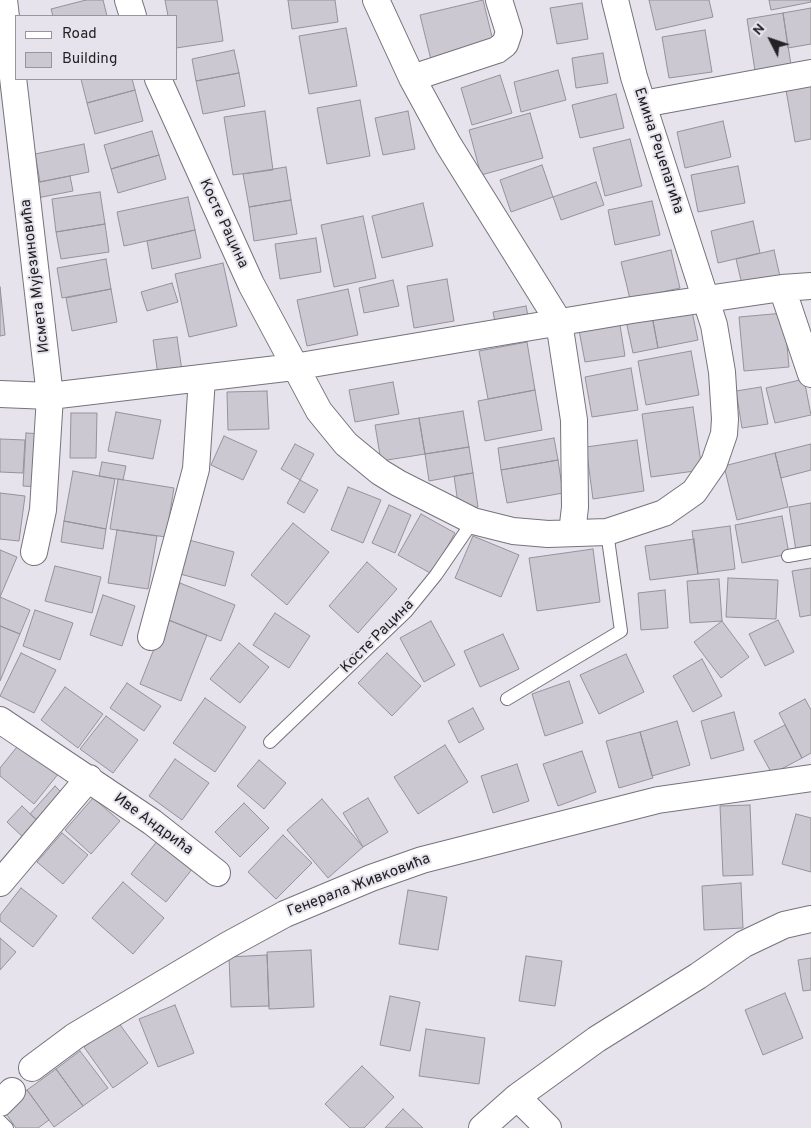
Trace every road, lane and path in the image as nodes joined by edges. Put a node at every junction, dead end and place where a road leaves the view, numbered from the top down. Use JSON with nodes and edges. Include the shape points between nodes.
{"nodes":[{"id":1,"x":4,"y":0,"type":"edge"},
{"id":2,"x":128,"y":0,"type":"edge"},
{"id":3,"x":376,"y":0,"type":"edge"},
{"id":4,"x":499,"y":0,"type":"edge"},
{"id":5,"x":615,"y":0,"type":"edge"},
{"id":6,"x":134,"y":15,"type":"edge"},
{"id":7,"x":811,"y":73,"type":"edge"},
{"id":8,"x":412,"y":78,"type":"junction"},
{"id":9,"x":158,"y":80,"type":"edge"},
{"id":10,"x":643,"y":104,"type":"junction"},
{"id":11,"x":811,"y":286,"type":"edge"},
{"id":12,"x":782,"y":288,"type":"junction"},
{"id":13,"x":707,"y":300,"type":"junction"},
{"id":14,"x":560,"y":322,"type":"junction"},
{"id":15,"x":294,"y":367,"type":"junction"},
{"id":16,"x":811,"y":374,"type":"edge"},
{"id":17,"x":202,"y":378,"type":"junction"},
{"id":18,"x":0,"y":394,"type":"edge"},
{"id":19,"x":50,"y":396,"type":"junction"},
{"id":20,"x":681,"y":503,"type":"joint"},
{"id":21,"x":473,"y":522,"type":"junction"},
{"id":22,"x":607,"y":532,"type":"junction"},
{"id":23,"x":572,"y":533,"type":"junction"},
{"id":24,"x":34,"y":552,"type":"dead end"},
{"id":25,"x":811,"y":552,"type":"edge"},
{"id":26,"x":788,"y":556,"type":"dead end"},
{"id":27,"x":151,"y":637,"type":"dead end"},
{"id":28,"x":507,"y":699,"type":"dead end"},
{"id":29,"x":0,"y":720,"type":"edge"},
{"id":30,"x":270,"y":742,"type":"dead end"},
{"id":31,"x":88,"y":778,"type":"junction"},
{"id":32,"x":811,"y":778,"type":"edge"},
{"id":33,"x":217,"y":873,"type":"dead end"},
{"id":34,"x":0,"y":882,"type":"edge"},
{"id":35,"x":811,"y":919,"type":"edge"},
{"id":36,"x":32,"y":1068,"type":"dead end"},
{"id":37,"x":517,"y":1098,"type":"junction"},
{"id":38,"x":0,"y":1121,"type":"edge"},
{"id":39,"x":7,"y":1128,"type":"edge"},
{"id":40,"x":482,"y":1128,"type":"edge"},
{"id":41,"x":548,"y":1128,"type":"edge"}],
"edges":[{"from":1,"to":19,"type":"street","name":"Исмета Мујезиновића"},
{"from":2,"to":6,"type":"street"},
{"from":3,"to":8,"type":"street"},
{"from":4,"to":8,"type":"street","via":[[509,32],[505,44],[497,50]]},
{"from":5,"to":10,"type":"street","name":"Емина Реџепагића","via":[[625,48]]},
{"from":7,"to":10,"type":"street"},
{"from":8,"to":14,"type":"street","via":[[448,144]]},
{"from":9,"to":15,"type":"street","name":"Косте Рацина","via":[[228,234]]},
{"from":10,"to":13,"type":"street","name":"Емина Реџепагића"},
{"from":11,"to":12,"type":"street"},
{"from":12,"to":13,"type":"street"},
{"from":12,"to":16,"type":"street"},
{"from":13,"to":14,"type":"street"},
{"from":13,"to":20,"type":"street","name":"Емина Реџепагића","via":[[722,372],[724,434],[714,463],[694,492]]},
{"from":14,"to":15,"type":"street"},
{"from":14,"to":23,"type":"street","via":[[574,420],[575,507]]},
{"from":15,"to":17,"type":"street"},
{"from":15,"to":21,"type":"street","name":"Косте Рацина","via":[[322,416],[360,456],[420,496]]},
{"from":17,"to":19,"type":"street"},
{"from":17,"to":27,"type":"street","via":[[196,469]]},
{"from":18,"to":19,"type":"street"},
{"from":19,"to":24,"type":"street","name":"Исмета Мујезиновића","via":[[43,510]]},
{"from":20,"to":22,"type":"street","name":"Косте Рацина","via":[[656,516]]},
{"from":21,"to":23,"type":"street","name":"Косте Рацина","via":[[514,531]]},
{"from":21,"to":30,"type":"lane","name":"Косте Рацина","via":[[406,612]]},
{"from":22,"to":23,"type":"street","name":"Косте Рацина"},
{"from":22,"to":28,"type":"lane","via":[[621,631]]},
{"from":25,"to":26,"type":"lane"},
{"from":29,"to":31,"type":"street","name":"Иве Андрића"},
{"from":31,"to":33,"type":"street","name":"Иве Андрића","via":[[152,822]]},
{"from":31,"to":34,"type":"street"},
{"from":32,"to":36,"type":"street","name":"Генерала Живковића","via":[[658,800],[430,858],[278,911],[75,1036]]},
{"from":35,"to":37,"type":"street","via":[[784,925],[744,944],[597,1039]]},
{"from":37,"to":40,"type":"street"},
{"from":37,"to":41,"type":"street"},
{"from":38,"to":39,"type":"lane"}]}
